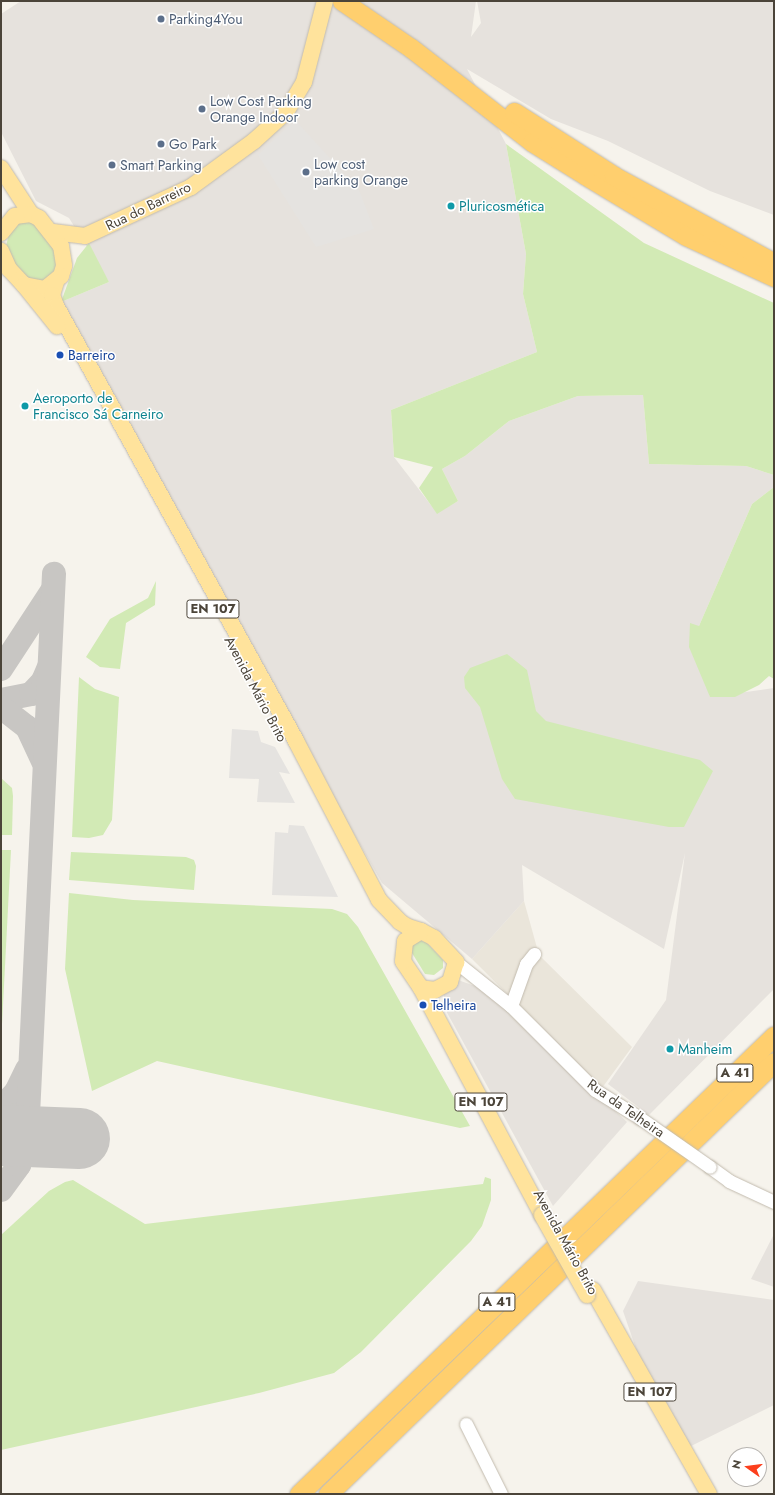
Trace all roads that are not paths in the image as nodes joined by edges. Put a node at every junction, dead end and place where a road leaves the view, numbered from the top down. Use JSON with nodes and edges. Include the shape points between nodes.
{"nodes":[{"id":1,"x":324,"y":1,"type":"edge"},
{"id":2,"x":342,"y":1,"type":"edge"},
{"id":3,"x":364,"y":1,"type":"edge"},
{"id":4,"x":1,"y":168,"type":"edge"},
{"id":5,"x":31,"y":214,"type":"junction"},
{"id":6,"x":708,"y":228,"type":"junction"},
{"id":7,"x":53,"y":232,"type":"junction"},
{"id":8,"x":1,"y":233,"type":"edge"},
{"id":9,"x":85,"y":236,"type":"junction"},
{"id":10,"x":774,"y":248,"type":"edge"},
{"id":11,"x":1,"y":251,"type":"edge"},
{"id":12,"x":774,"y":263,"type":"edge"},
{"id":13,"x":64,"y":266,"type":"junction"},
{"id":14,"x":774,"y":276,"type":"edge"},
{"id":15,"x":56,"y":282,"type":"junction"},
{"id":16,"x":24,"y":285,"type":"junction"},
{"id":17,"x":421,"y":930,"type":"junction"},
{"id":18,"x":402,"y":949,"type":"junction"},
{"id":19,"x":534,"y":954,"type":"dead end"},
{"id":20,"x":455,"y":969,"type":"junction"},
{"id":21,"x":442,"y":987,"type":"junction"},
{"id":22,"x":421,"y":988,"type":"junction"},
{"id":23,"x":510,"y":1006,"type":"junction"},
{"id":24,"x":774,"y":1036,"type":"edge"},
{"id":25,"x":774,"y":1062,"type":"edge"},
{"id":26,"x":774,"y":1202,"type":"edge"},
{"id":27,"x":546,"y":1213,"type":"junction"},
{"id":28,"x":590,"y":1293,"type":"junction"},
{"id":29,"x":466,"y":1424,"type":"dead end"},
{"id":30,"x":298,"y":1494,"type":"edge"},
{"id":31,"x":328,"y":1494,"type":"edge"},
{"id":32,"x":502,"y":1494,"type":"edge"},
{"id":33,"x":699,"y":1494,"type":"edge"},
{"id":34,"x":709,"y":1494,"type":"edge"}],
"edges":[{"from":1,"to":9,"type":"main road","name":"Rua do Barreiro","via":[[304,82],[286,112],[254,141],[191,187]]},
{"from":2,"to":14,"type":"highway","via":[[532,142],[647,214]]},
{"from":3,"to":6,"type":"highway","via":[[562,144]]},
{"from":4,"to":5,"type":"main road"},
{"from":5,"to":7,"type":"main road"},
{"from":5,"to":8,"type":"main road","via":[[15,216]]},
{"from":6,"to":10,"type":"highway"},
{"from":6,"to":12,"type":"highway"},
{"from":7,"to":9,"type":"main road"},
{"from":7,"to":13,"type":"main road","via":[[61,246]]},
{"from":9,"to":13,"type":"main road"},
{"from":11,"to":16,"type":"main road","name":"Avenida Mário Brito","via":[[9,270]]},
{"from":13,"to":15,"type":"main road"},
{"from":15,"to":16,"type":"main road","via":[[45,289]]},
{"from":15,"to":17,"type":"main road","name":"Avenida Mário Brito","via":[[52,295],[56,306],[296,741],[379,900],[400,922]]},
{"from":16,"to":18,"type":"main road","name":"Avenida Mário Brito","number":"EN 107","via":[[59,328],[366,892],[394,928]]},
{"from":17,"to":18,"type":"main road","via":[[410,934]]},
{"from":17,"to":20,"type":"main road","via":[[434,938]]},
{"from":18,"to":22,"type":"main road","via":[[407,971]]},
{"from":19,"to":23,"type":"street","via":[[526,964]]},
{"from":20,"to":21,"type":"main road"},
{"from":20,"to":23,"type":"street","name":"Rua da Telheira","via":[[476,975]]},
{"from":21,"to":22,"type":"main road"},
{"from":21,"to":27,"type":"main road","name":"Avenida Mário Brito","number":"EN 107","via":[[438,1002],[446,1022]]},
{"from":22,"to":27,"type":"main road","name":"Avenida Mário Brito","number":"EN 107"},
{"from":23,"to":26,"type":"street","name":"Rua da Telheira","bridge":true,"via":[[595,1090],[640,1118],[729,1181]]},
{"from":24,"to":30,"type":"highway","number":"A 41"},
{"from":25,"to":31,"type":"highway","number":"A 41"},
{"from":27,"to":28,"type":"main road","name":"Avenida Mário Brito","number":"EN 107","bridge":true},
{"from":28,"to":33,"type":"main road","name":"Avenida Mário Brito","number":"EN 107"},
{"from":28,"to":34,"type":"main road","name":"Avenida Mário Brito","number":"EN 107"},
{"from":29,"to":32,"type":"street"}]}
